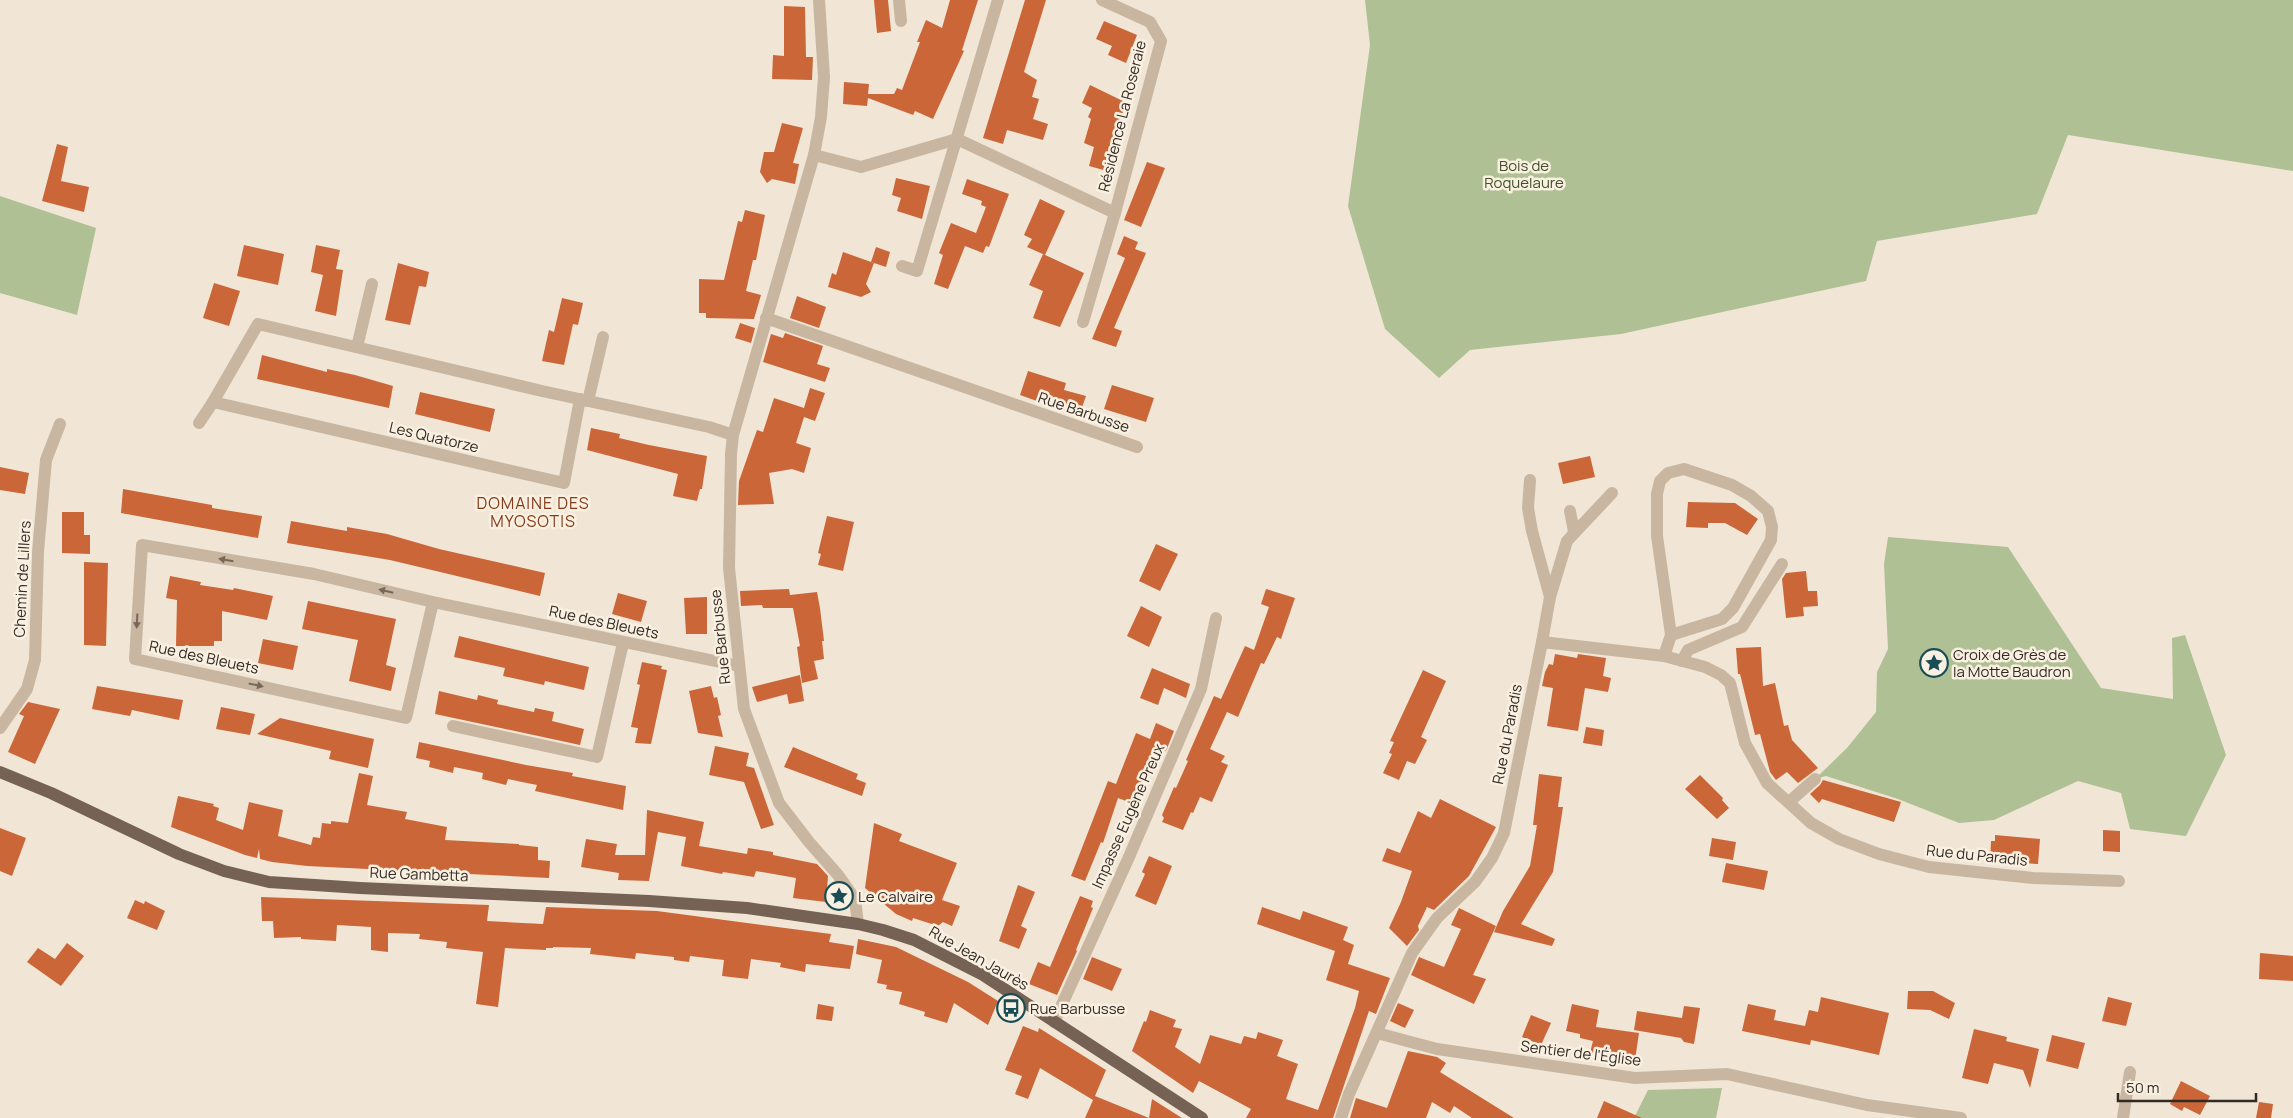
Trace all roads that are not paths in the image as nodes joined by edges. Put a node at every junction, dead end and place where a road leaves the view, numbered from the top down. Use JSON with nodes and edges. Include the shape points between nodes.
{"nodes":[{"id":1,"x":820,"y":0,"type":"edge"},
{"id":2,"x":899,"y":0,"type":"edge"},
{"id":3,"x":998,"y":0,"type":"edge"},
{"id":4,"x":1102,"y":0,"type":"edge"},
{"id":5,"x":901,"y":21,"type":"dead end"},
{"id":6,"x":957,"y":139,"type":"junction"},
{"id":7,"x":814,"y":155,"type":"junction"},
{"id":8,"x":1114,"y":213,"type":"junction"},
{"id":9,"x":902,"y":266,"type":"dead end"},
{"id":10,"x":372,"y":284,"type":"dead end"},
{"id":11,"x":766,"y":318,"type":"junction"},
{"id":12,"x":1083,"y":322,"type":"dead end"},
{"id":13,"x":603,"y":337,"type":"dead end"},
{"id":14,"x":357,"y":347,"type":"junction"},
{"id":15,"x":584,"y":400,"type":"junction"},
{"id":16,"x":213,"y":402,"type":"junction"},
{"id":17,"x":60,"y":424,"type":"dead end"},
{"id":18,"x":199,"y":424,"type":"dead end"},
{"id":19,"x":733,"y":435,"type":"junction"},
{"id":20,"x":1137,"y":447,"type":"dead end"},
{"id":21,"x":1530,"y":480,"type":"dead end"},
{"id":22,"x":1612,"y":493,"type":"dead end"},
{"id":23,"x":1570,"y":511,"type":"dead end"},
{"id":24,"x":1574,"y":532,"type":"junction"},
{"id":25,"x":1782,"y":564,"type":"dead end"},
{"id":26,"x":1550,"y":597,"type":"junction"},
{"id":27,"x":433,"y":602,"type":"junction"},
{"id":28,"x":1216,"y":618,"type":"dead end"},
{"id":29,"x":1671,"y":635,"type":"junction"},
{"id":30,"x":1542,"y":642,"type":"junction"},
{"id":31,"x":623,"y":643,"type":"junction"},
{"id":32,"x":1664,"y":656,"type":"junction"},
{"id":33,"x":1682,"y":661,"type":"junction"},
{"id":34,"x":740,"y":666,"type":"junction"},
{"id":35,"x":453,"y":726,"type":"dead end"},
{"id":36,"x":0,"y":728,"type":"edge"},
{"id":37,"x":0,"y":772,"type":"edge"},
{"id":38,"x":1815,"y":779,"type":"dead end"},
{"id":39,"x":1789,"y":802,"type":"junction"},
{"id":40,"x":2119,"y":881,"type":"dead end"},
{"id":41,"x":858,"y":924,"type":"junction"},
{"id":42,"x":1054,"y":1022,"type":"junction"},
{"id":43,"x":1376,"y":1033,"type":"junction"},
{"id":44,"x":2130,"y":1072,"type":"dead end"},
{"id":45,"x":1202,"y":1118,"type":"edge"},
{"id":46,"x":1341,"y":1118,"type":"edge"},
{"id":47,"x":1961,"y":1118,"type":"edge"},
{"id":48,"x":2123,"y":1118,"type":"edge"}],
"edges":[{"from":1,"to":7,"type":"street","name":"Rue Barbusse","via":[[824,77]]},
{"from":2,"to":5,"type":"street"},
{"from":3,"to":6,"type":"street"},
{"from":4,"to":8,"type":"street","name":"Résidence La Roseraie","via":[[1150,22],[1161,42]]},
{"from":6,"to":7,"type":"street","via":[[861,167]]},
{"from":6,"to":8,"type":"street","name":"Résidence La Roseraie"},
{"from":6,"to":9,"type":"street","via":[[917,271]]},
{"from":7,"to":11,"type":"street","name":"Rue Barbusse"},
{"from":8,"to":12,"type":"street","name":"Résidence La Roseraie"},
{"from":10,"to":14,"type":"street"},
{"from":11,"to":19,"type":"street","name":"Rue Barbusse"},
{"from":11,"to":20,"type":"street","name":"Rue Barbusse"},
{"from":13,"to":15,"type":"street","name":"Les Quatorze"},
{"from":14,"to":15,"type":"street"},
{"from":14,"to":16,"type":"street","via":[[258,324]]},
{"from":15,"to":16,"type":"street","name":"Les Quatorze","via":[[564,484]]},
{"from":15,"to":19,"type":"street"},
{"from":16,"to":18,"type":"street"},
{"from":17,"to":36,"type":"street","name":"Chemin de Lillers","via":[[46,460],[38,552],[35,660],[27,689]]},
{"from":19,"to":34,"type":"street","name":"Rue Barbusse","via":[[730,568]]},
{"from":21,"to":26,"type":"street","via":[[1528,508]]},
{"from":22,"to":24,"type":"street"},
{"from":23,"to":24,"type":"street"},
{"from":24,"to":26,"type":"street","via":[[1567,542]]},
{"from":25,"to":33,"type":"street","via":[[1742,627],[1688,650]]},
{"from":26,"to":30,"type":"street"},
{"from":27,"to":27,"type":"street","name":"Rue des Bleuets","one_way":true,"via":[[314,574],[142,545],[135,659],[406,718]]},
{"from":27,"to":31,"type":"street","name":"Rue des Bleuets"},
{"from":28,"to":42,"type":"street","name":"Impasse Eugène Preux","via":[[1201,688]]},
{"from":29,"to":29,"type":"street","via":[[1657,536],[1656,494],[1660,481],[1668,473],[1684,470],[1732,485],[1752,496],[1768,511],[1771,540],[1733,608],[1722,619]]},
{"from":29,"to":32,"type":"street"},
{"from":30,"to":32,"type":"street","name":"Rue du Paradis"},
{"from":30,"to":43,"type":"street","name":"Rue du Paradis","via":[[1504,833],[1475,882],[1437,918],[1412,954]]},
{"from":31,"to":34,"type":"street","name":"Rue des Bleuets"},
{"from":31,"to":35,"type":"street","via":[[597,757]]},
{"from":32,"to":33,"type":"street","name":"Rue du Paradis"},
{"from":33,"to":39,"type":"street","name":"Rue du Paradis","via":[[1705,667],[1730,683],[1745,743],[1767,783]]},
{"from":34,"to":41,"type":"street","name":"Rue Barbusse","via":[[744,709],[779,803],[854,899]]},
{"from":37,"to":41,"type":"main road","name":"Rue Gambetta","via":[[179,854],[224,871],[269,882],[649,901],[747,908]]},
{"from":38,"to":39,"type":"street"},
{"from":39,"to":40,"type":"street","name":"Rue du Paradis","via":[[1811,823],[1839,839],[1929,867],[2033,878]]},
{"from":41,"to":42,"type":"main road","name":"Rue Jean Jaurès","via":[[914,940],[954,959]]},
{"from":42,"to":45,"type":"main road","name":"Rue Jean Jaurès"},
{"from":43,"to":46,"type":"street","name":"Rue du Paradis","via":[[1348,1094]]},
{"from":43,"to":47,"type":"street","name":"Sentier de l'Église","via":[[1437,1049],[1635,1078],[1727,1074],[1867,1105]]},
{"from":44,"to":48,"type":"street"}]}
